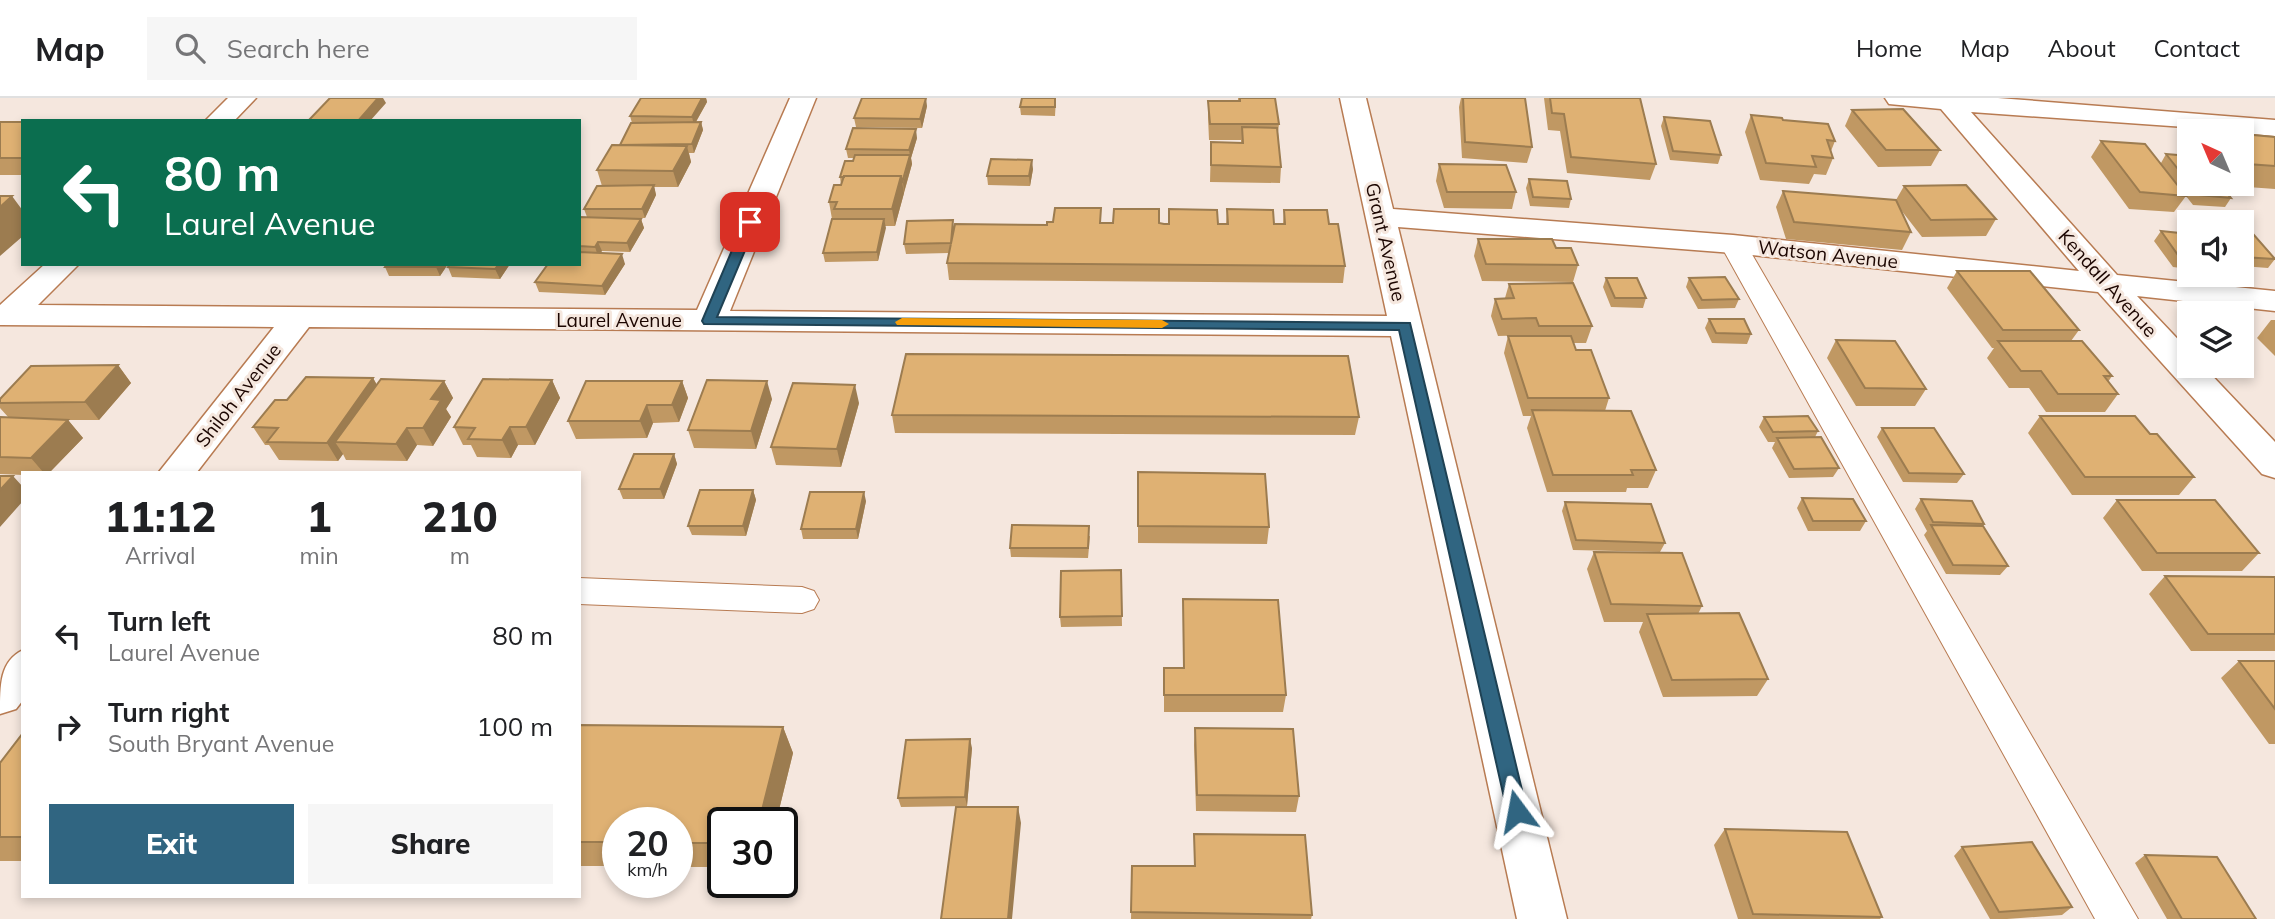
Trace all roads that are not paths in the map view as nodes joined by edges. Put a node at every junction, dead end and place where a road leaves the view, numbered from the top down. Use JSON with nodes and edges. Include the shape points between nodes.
{"nodes":[{"id":1,"x":243,"y":98,"type":"edge"},
{"id":2,"x":803,"y":98,"type":"edge"},
{"id":3,"x":1353,"y":98,"type":"edge"},
{"id":4,"x":1898,"y":98,"type":"edge"},
{"id":5,"x":1947,"y":100,"type":"edge"},
{"id":6,"x":221,"y":119,"type":"edge"},
{"id":7,"x":2275,"y":128,"type":"edge"},
{"id":8,"x":1380,"y":217,"type":"junction"},
{"id":9,"x":1732,"y":244,"type":"junction"},
{"id":10,"x":62,"y":266,"type":"edge"},
{"id":11,"x":2106,"y":282,"type":"junction"},
{"id":12,"x":2275,"y":300,"type":"edge"},
{"id":13,"x":4,"y":315,"type":"edge"},
{"id":14,"x":299,"y":318,"type":"junction"},
{"id":15,"x":709,"y":321,"type":"junction"},
{"id":16,"x":1405,"y":326,"type":"junction"},
{"id":17,"x":2275,"y":465,"type":"edge"},
{"id":18,"x":178,"y":471,"type":"edge"},
{"id":19,"x":581,"y":591,"type":"edge"},
{"id":20,"x":802,"y":600,"type":"dead end"},
{"id":21,"x":21,"y":670,"type":"edge"},
{"id":22,"x":0,"y":696,"type":"edge"},
{"id":23,"x":1542,"y":919,"type":"edge"},
{"id":24,"x":2117,"y":919,"type":"edge"}],
"edges":[{"from":1,"to":6,"type":"street"},
{"from":2,"to":15,"type":"street"},
{"from":3,"to":8,"type":"street","name":"Grant Avenue"},
{"from":4,"to":5,"type":"street"},
{"from":5,"to":7,"type":"street"},
{"from":5,"to":11,"type":"street","name":"Kendall Avenue"},
{"from":8,"to":9,"type":"street","name":"Watson Avenue"},
{"from":8,"to":16,"type":"street","name":"Grant Avenue"},
{"from":9,"to":11,"type":"street","name":"Watson Avenue"},
{"from":9,"to":24,"type":"lane"},
{"from":10,"to":13,"type":"street"},
{"from":11,"to":12,"type":"street","name":"Watson Avenue"},
{"from":11,"to":17,"type":"street","name":"Kendall Avenue"},
{"from":13,"to":14,"type":"street","name":"Laurel Avenue"},
{"from":14,"to":15,"type":"street","name":"Laurel Avenue"},
{"from":14,"to":18,"type":"street","name":"Shiloh Avenue"},
{"from":15,"to":16,"type":"street","name":"Laurel Avenue"},
{"from":16,"to":23,"type":"street","name":"Grant Avenue"},
{"from":19,"to":20,"type":"lane"},
{"from":21,"to":22,"type":"street"}]}
